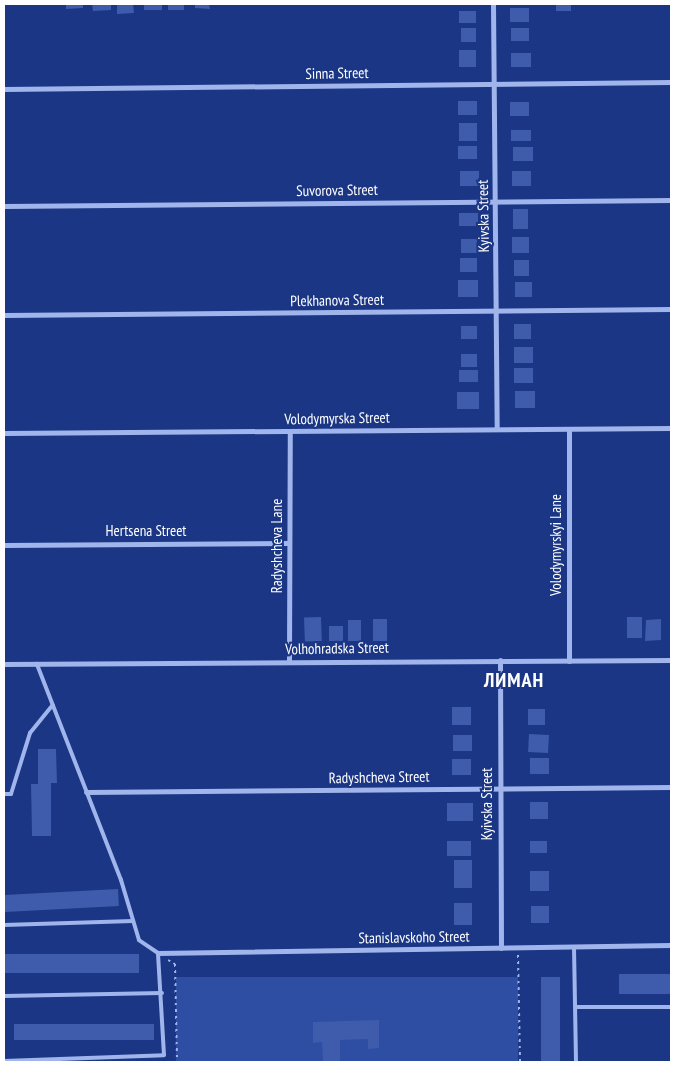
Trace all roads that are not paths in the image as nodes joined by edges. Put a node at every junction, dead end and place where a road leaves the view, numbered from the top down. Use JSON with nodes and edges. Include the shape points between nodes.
{"nodes":[{"id":1,"x":493,"y":4,"type":"edge"},
{"id":2,"x":671,"y":82,"type":"edge"},
{"id":3,"x":493,"y":84,"type":"junction"},
{"id":4,"x":4,"y":89,"type":"edge"},
{"id":5,"x":671,"y":200,"type":"edge"},
{"id":6,"x":495,"y":201,"type":"junction"},
{"id":7,"x":4,"y":206,"type":"edge"},
{"id":8,"x":671,"y":310,"type":"edge"},
{"id":9,"x":496,"y":311,"type":"junction"},
{"id":10,"x":4,"y":315,"type":"edge"},
{"id":11,"x":497,"y":428,"type":"junction"},
{"id":12,"x":671,"y":428,"type":"edge"},
{"id":13,"x":569,"y":430,"type":"junction"},
{"id":14,"x":290,"y":431,"type":"junction"},
{"id":15,"x":4,"y":433,"type":"edge"},
{"id":16,"x":289,"y":543,"type":"junction"},
{"id":17,"x":4,"y":545,"type":"edge"},
{"id":18,"x":500,"y":660,"type":"junction"},
{"id":19,"x":671,"y":660,"type":"edge"},
{"id":20,"x":289,"y":661,"type":"junction"},
{"id":21,"x":569,"y":661,"type":"junction"},
{"id":22,"x":4,"y":664,"type":"edge"},
{"id":23,"x":37,"y":664,"type":"junction"},
{"id":24,"x":53,"y":705,"type":"junction"},
{"id":25,"x":671,"y":787,"type":"edge"},
{"id":26,"x":499,"y":789,"type":"junction"},
{"id":27,"x":86,"y":792,"type":"junction"},
{"id":28,"x":4,"y":794,"type":"edge"},
{"id":29,"x":133,"y":921,"type":"junction"},
{"id":30,"x":4,"y":925,"type":"edge"},
{"id":31,"x":671,"y":945,"type":"edge"},
{"id":32,"x":574,"y":947,"type":"junction"},
{"id":33,"x":501,"y":948,"type":"junction"},
{"id":34,"x":158,"y":953,"type":"junction"},
{"id":35,"x":162,"y":993,"type":"junction"},
{"id":36,"x":4,"y":996,"type":"edge"},
{"id":37,"x":576,"y":1007,"type":"junction"},
{"id":38,"x":671,"y":1007,"type":"edge"},
{"id":39,"x":4,"y":1060,"type":"edge"},
{"id":40,"x":576,"y":1062,"type":"edge"}],
"edges":[{"from":1,"to":3,"type":"street","name":"Kyivska Street"},
{"from":2,"to":3,"type":"street","name":"Sinna Street"},
{"from":3,"to":4,"type":"street","name":"Sinna Street"},
{"from":3,"to":6,"type":"street","name":"Kyivska Street"},
{"from":5,"to":6,"type":"street","name":"Suvorova Street"},
{"from":6,"to":7,"type":"street","name":"Suvorova Street"},
{"from":6,"to":9,"type":"street","name":"Kyivska Street"},
{"from":8,"to":9,"type":"street","name":"Plekhanova Street"},
{"from":9,"to":10,"type":"street","name":"Plekhanova Street"},
{"from":9,"to":11,"type":"street","name":"Kyivska Street"},
{"from":11,"to":13,"type":"street","name":"Volodymyrska Street"},
{"from":11,"to":14,"type":"street","name":"Volodymyrska Street"},
{"from":12,"to":13,"type":"street","name":"Volodymyrska Street"},
{"from":13,"to":21,"type":"street","name":"Volodymyrskyi Lane"},
{"from":14,"to":15,"type":"street","name":"Volodymyrska Street"},
{"from":14,"to":16,"type":"street","name":"Radyshcheva Lane"},
{"from":16,"to":17,"type":"street","name":"Hertsena Street"},
{"from":16,"to":20,"type":"street","name":"Radyshcheva Lane"},
{"from":18,"to":20,"type":"street","name":"Volhohradska Street"},
{"from":18,"to":21,"type":"street","name":"Volhohradska Street"},
{"from":18,"to":26,"type":"street","name":"Kyivska Street"},
{"from":19,"to":21,"type":"street","name":"Volhohradska Street"},
{"from":20,"to":23,"type":"street","name":"Volhohradska Street"},
{"from":22,"to":23,"type":"street","name":"Volhohradska Street"},
{"from":23,"to":24,"type":"lane"},
{"from":24,"to":27,"type":"lane"},
{"from":24,"to":28,"type":"lane","via":[[30,733],[11,794]]},
{"from":25,"to":26,"type":"street","name":"Radyshcheva Street"},
{"from":26,"to":27,"type":"street","name":"Radyshcheva Street"},
{"from":26,"to":33,"type":"street","name":"Kyivska Street"},
{"from":27,"to":29,"type":"lane"},
{"from":29,"to":30,"type":"lane"},
{"from":29,"to":34,"type":"lane","via":[[139,940]]},
{"from":31,"to":32,"type":"street","name":"Stanislavskoho Street"},
{"from":32,"to":33,"type":"street","name":"Stanislavskoho Street"},
{"from":32,"to":37,"type":"lane"},
{"from":33,"to":34,"type":"street","name":"Stanislavskoho Street"},
{"from":34,"to":35,"type":"lane"},
{"from":35,"to":36,"type":"lane"},
{"from":35,"to":39,"type":"lane","via":[[164,1055]]},
{"from":37,"to":38,"type":"lane"},
{"from":37,"to":40,"type":"lane"}]}
